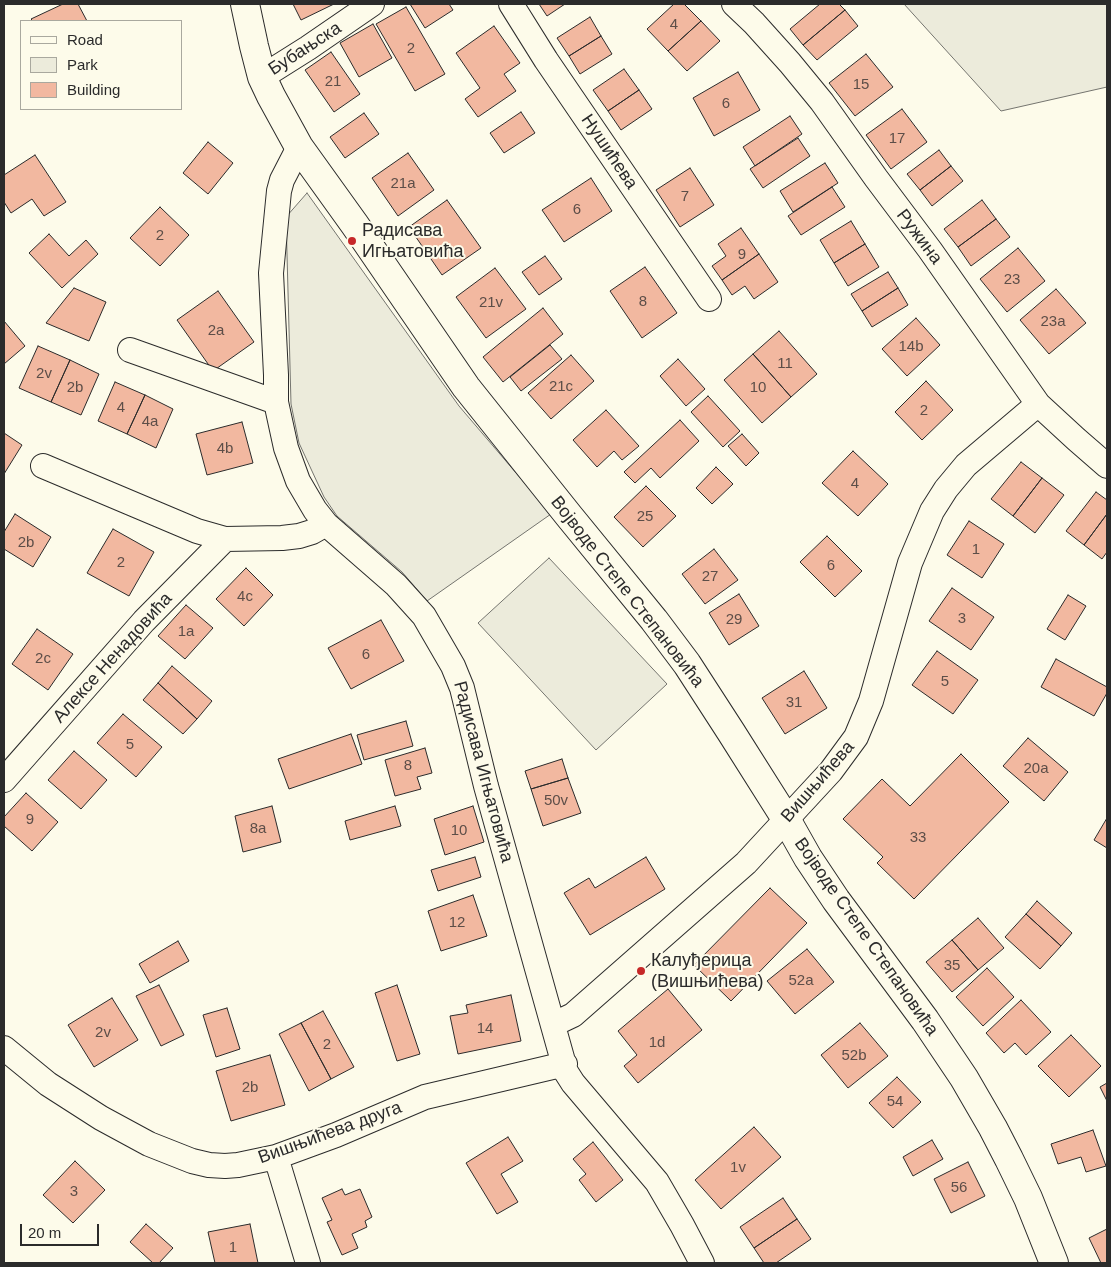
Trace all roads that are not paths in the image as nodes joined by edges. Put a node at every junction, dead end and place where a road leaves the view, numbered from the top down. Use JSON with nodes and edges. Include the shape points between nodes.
{"nodes":[{"id":1,"x":245,"y":4,"type":"edge"},
{"id":2,"x":372,"y":4,"type":"edge"},
{"id":3,"x":511,"y":4,"type":"edge"},
{"id":4,"x":734,"y":4,"type":"edge"},
{"id":5,"x":262,"y":77,"type":"junction"},
{"id":6,"x":299,"y":147,"type":"junction"},
{"id":7,"x":709,"y":299,"type":"dead end"},
{"id":8,"x":130,"y":350,"type":"dead end"},
{"id":9,"x":276,"y":402,"type":"junction"},
{"id":10,"x":1038,"y":404,"type":"junction"},
{"id":11,"x":43,"y":466,"type":"dead end"},
{"id":12,"x":1107,"y":466,"type":"edge"},
{"id":13,"x":326,"y":524,"type":"junction"},
{"id":14,"x":225,"y":539,"type":"junction"},
{"id":15,"x":4,"y":780,"type":"edge"},
{"id":16,"x":786,"y":819,"type":"junction"},
{"id":17,"x":554,"y":1024,"type":"junction"},
{"id":18,"x":4,"y":1048,"type":"edge"},
{"id":19,"x":565,"y":1064,"type":"junction"},
{"id":20,"x":276,"y":1157,"type":"junction"},
{"id":21,"x":308,"y":1263,"type":"edge"},
{"id":22,"x":702,"y":1263,"type":"edge"},
{"id":23,"x":1054,"y":1263,"type":"edge"}],
"edges":[{"from":1,"to":5,"type":"street","name":"Војводе Степе Степановића"},
{"from":2,"to":5,"type":"street","name":"Бубањска"},
{"from":3,"to":7,"type":"street","name":"Нушићева"},
{"from":4,"to":10,"type":"street","name":"Ружина","via":[[822,102]]},
{"from":5,"to":6,"type":"street","name":"Војводе Степе Степановића"},
{"from":6,"to":9,"type":"street","name":"Радисава Игњатовића","via":[[279,192],[271,273]]},
{"from":6,"to":16,"type":"street","name":"Војводе Степе Степановића","via":[[466,387],[687,664]]},
{"from":8,"to":9,"type":"street"},
{"from":9,"to":13,"type":"street","name":"Радисава Игњатовића","via":[[286,448],[298,481]]},
{"from":10,"to":12,"type":"street","name":"Ружина"},
{"from":10,"to":16,"type":"street","name":"Вишњићева","via":[[966,465],[932,511],[910,563],[871,701],[856,737],[832,771]]},
{"from":11,"to":14,"type":"street","via":[[197,531]]},
{"from":13,"to":14,"type":"street","via":[[299,536]]},
{"from":13,"to":17,"type":"street","name":"Радисава Игњатовића","via":[[396,585],[424,616],[453,666],[462,688],[486,786]]},
{"from":14,"to":15,"type":"street","name":"Алексе Ненадовића","via":[[144,621]]},
{"from":16,"to":17,"type":"street","name":"Вишњићева","via":[[746,863],[573,1015]]},
{"from":16,"to":23,"type":"street","name":"Војводе Степе Степановића","via":[[836,900],[964,1078],[1028,1198]]},
{"from":17,"to":19,"type":"street","name":"Радисава Игњатовића"},
{"from":18,"to":20,"type":"street","name":"Вишњићева друга","via":[[48,1084],[101,1118],[174,1155],[225,1166]]},
{"from":19,"to":20,"type":"street","name":"Вишњићева друга","via":[[425,1097]]},
{"from":19,"to":22,"type":"street","name":"Радисава Игњатовића","via":[[573,1083],[657,1182]]},
{"from":20,"to":21,"type":"street"}]}
